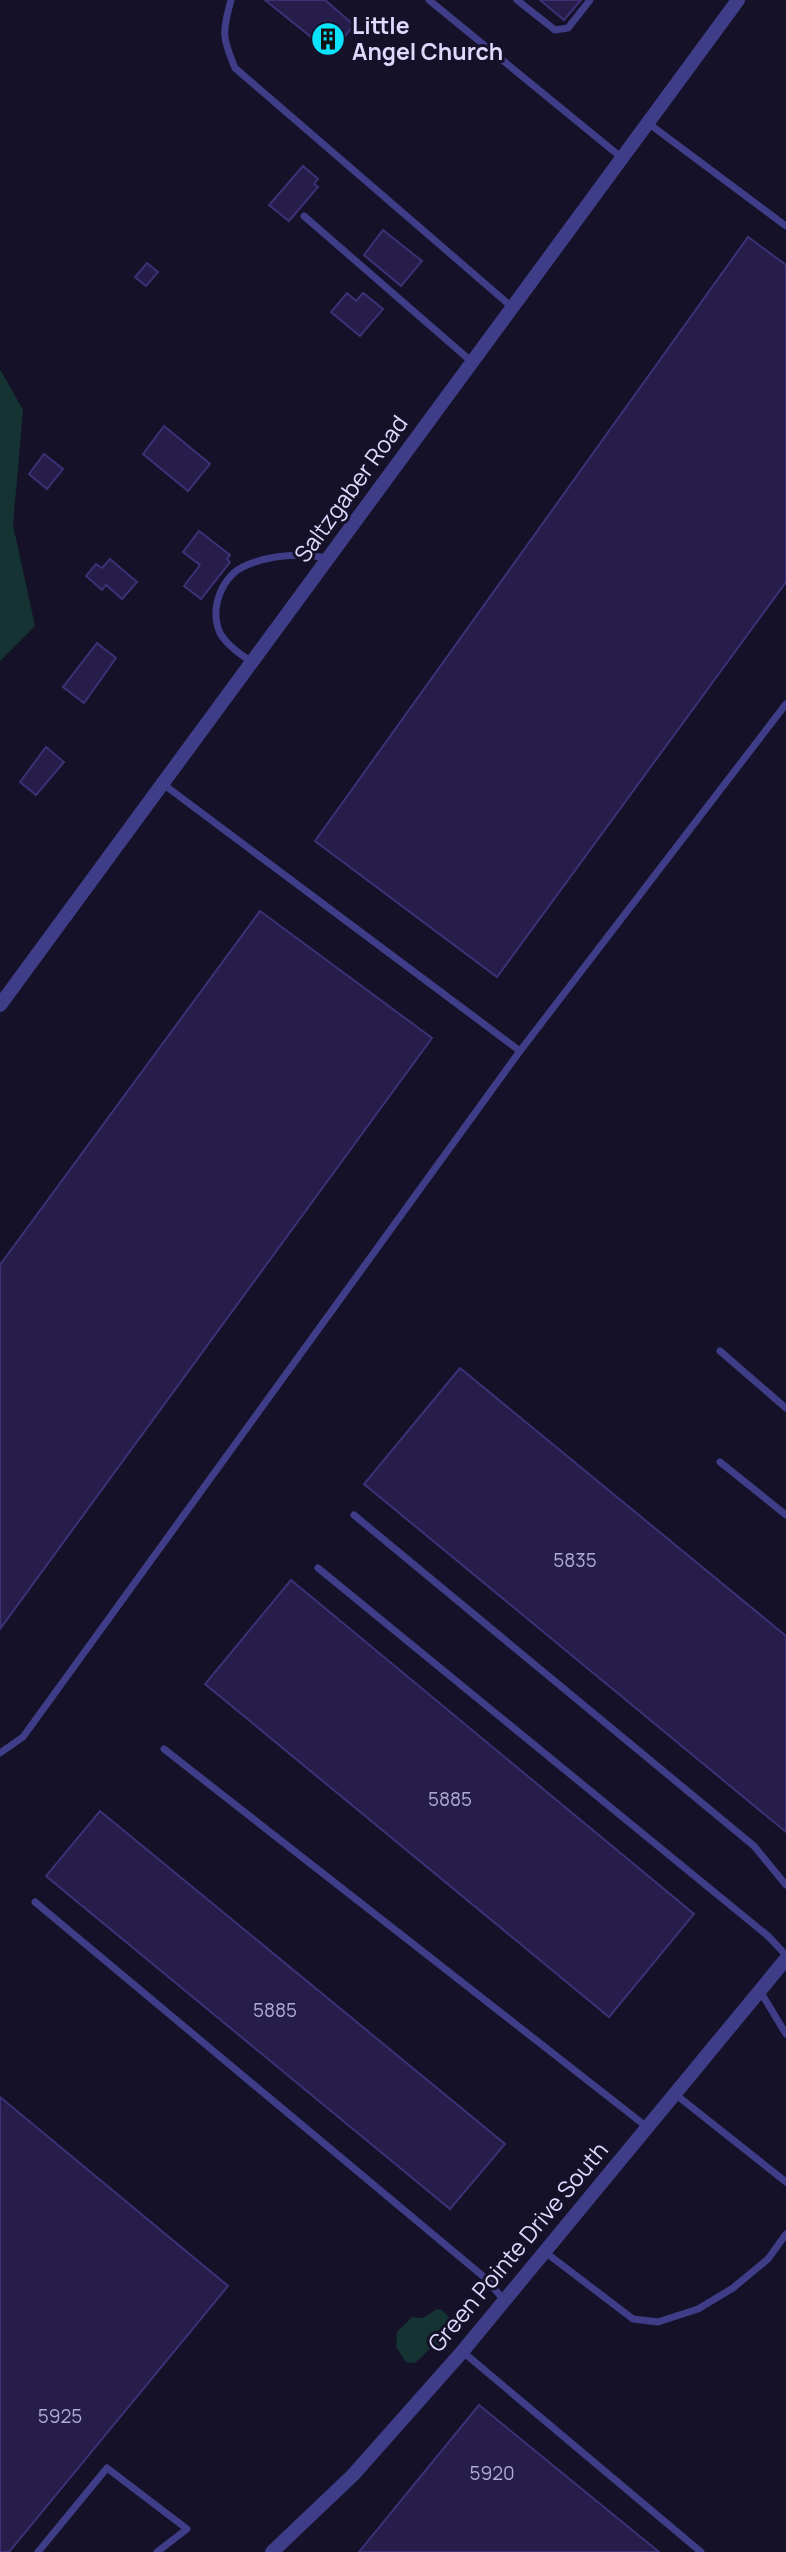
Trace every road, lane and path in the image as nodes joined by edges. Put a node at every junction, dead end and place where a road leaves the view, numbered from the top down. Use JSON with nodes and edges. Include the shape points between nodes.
{"nodes":[{"id":1,"x":231,"y":0,"type":"edge"},
{"id":2,"x":429,"y":0,"type":"edge"},
{"id":3,"x":517,"y":0,"type":"edge"},
{"id":4,"x":590,"y":0,"type":"edge"},
{"id":5,"x":738,"y":0,"type":"edge"},
{"id":6,"x":648,"y":122,"type":"junction"},
{"id":7,"x":622,"y":158,"type":"junction"},
{"id":8,"x":304,"y":216,"type":"dead end"},
{"id":9,"x":786,"y":226,"type":"edge"},
{"id":10,"x":512,"y":307,"type":"junction"},
{"id":11,"x":472,"y":362,"type":"junction"},
{"id":12,"x":328,"y":558,"type":"junction"},
{"id":13,"x":252,"y":662,"type":"junction"},
{"id":14,"x":786,"y":704,"type":"edge"},
{"id":15,"x":163,"y":784,"type":"junction"},
{"id":16,"x":0,"y":1005,"type":"edge"},
{"id":17,"x":520,"y":1051,"type":"junction"},
{"id":18,"x":720,"y":1351,"type":"dead end"},
{"id":19,"x":786,"y":1408,"type":"edge"},
{"id":20,"x":720,"y":1462,"type":"dead end"},
{"id":21,"x":354,"y":1515,"type":"dead end"},
{"id":22,"x":786,"y":1515,"type":"edge"},
{"id":23,"x":318,"y":1568,"type":"dead end"},
{"id":24,"x":164,"y":1749,"type":"dead end"},
{"id":25,"x":0,"y":1753,"type":"edge"},
{"id":26,"x":786,"y":1885,"type":"edge"},
{"id":27,"x":35,"y":1902,"type":"dead end"},
{"id":28,"x":784,"y":1964,"type":"edge"},
{"id":29,"x":760,"y":1991,"type":"junction"},
{"id":30,"x":786,"y":2034,"type":"edge"},
{"id":31,"x":675,"y":2094,"type":"junction"},
{"id":32,"x":647,"y":2128,"type":"junction"},
{"id":33,"x":786,"y":2182,"type":"edge"},
{"id":34,"x":786,"y":2234,"type":"edge"},
{"id":35,"x":545,"y":2252,"type":"junction"},
{"id":36,"x":505,"y":2300,"type":"junction"},
{"id":37,"x":462,"y":2352,"type":"junction"},
{"id":38,"x":38,"y":2552,"type":"edge"},
{"id":39,"x":157,"y":2552,"type":"edge"},
{"id":40,"x":272,"y":2552,"type":"edge"},
{"id":41,"x":701,"y":2552,"type":"edge"}],
"edges":[{"from":1,"to":10,"type":"lane","via":[[224,41],[235,68]]},
{"from":2,"to":7,"type":"lane"},
{"from":3,"to":4,"type":"lane","via":[[555,30],[568,28]]},
{"from":5,"to":6,"type":"street","name":"Saltzgaber Road"},
{"from":6,"to":7,"type":"street","name":"Saltzgaber Road"},
{"from":6,"to":9,"type":"lane"},
{"from":7,"to":10,"type":"street","name":"Saltzgaber Road"},
{"from":8,"to":11,"type":"lane"},
{"from":10,"to":11,"type":"street","name":"Saltzgaber Road"},
{"from":11,"to":12,"type":"street","name":"Saltzgaber Road"},
{"from":12,"to":13,"type":"street","name":"Saltzgaber Road"},
{"from":12,"to":13,"type":"lane","via":[[298,553],[269,559],[245,565],[227,579],[214,608],[220,634]]},
{"from":13,"to":15,"type":"street","name":"Saltzgaber Road"},
{"from":14,"to":17,"type":"lane"},
{"from":15,"to":16,"type":"street","name":"Saltzgaber Road"},
{"from":15,"to":17,"type":"lane"},
{"from":17,"to":25,"type":"lane","via":[[23,1737]]},
{"from":18,"to":19,"type":"lane"},
{"from":20,"to":22,"type":"lane"},
{"from":21,"to":26,"type":"lane","via":[[754,1846]]},
{"from":23,"to":28,"type":"lane","via":[[768,1936]]},
{"from":24,"to":32,"type":"lane"},
{"from":27,"to":36,"type":"lane","via":[[484,2277]]},
{"from":28,"to":29,"type":"street","name":"Green Pointe Drive South"},
{"from":29,"to":30,"type":"lane"},
{"from":29,"to":31,"type":"street","name":"Green Pointe Drive South"},
{"from":31,"to":32,"type":"street","name":"Green Pointe Drive South"},
{"from":31,"to":33,"type":"lane"},
{"from":32,"to":35,"type":"street","name":"Green Pointe Drive South"},
{"from":34,"to":35,"type":"lane","via":[[768,2259],[733,2288],[698,2309],[659,2322],[633,2319]]},
{"from":35,"to":36,"type":"street","name":"Green Pointe Drive South"},
{"from":36,"to":37,"type":"street","name":"Green Pointe Drive South"},
{"from":37,"to":40,"type":"street","name":"Green Pointe Drive South","via":[[353,2475]]},
{"from":37,"to":41,"type":"lane"},
{"from":38,"to":39,"type":"lane","via":[[107,2468],[187,2529]]}]}
